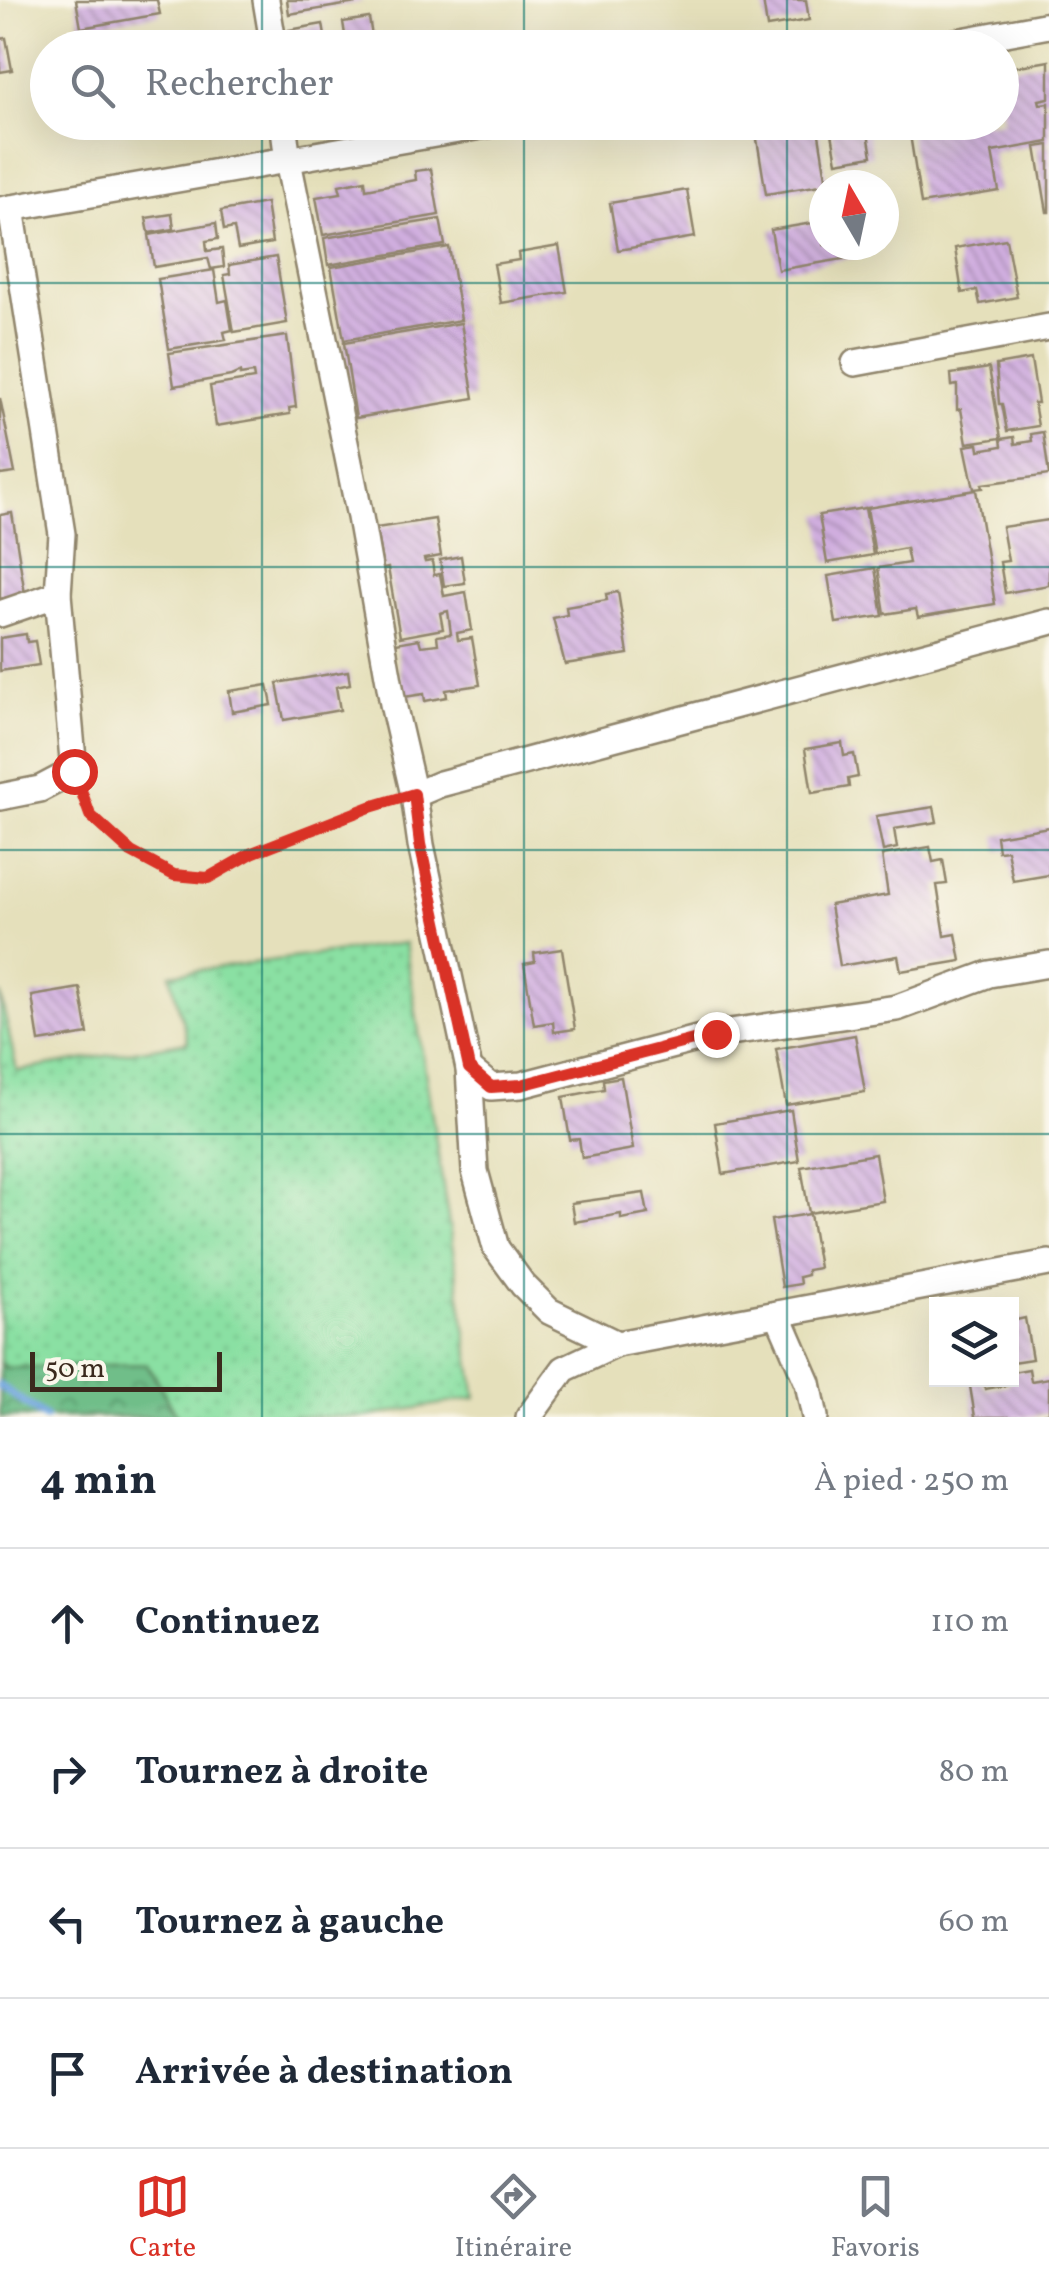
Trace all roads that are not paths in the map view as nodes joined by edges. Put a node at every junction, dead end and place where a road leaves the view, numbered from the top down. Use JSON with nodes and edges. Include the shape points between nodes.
{"nodes":[{"id":1,"x":266,"y":0,"type":"edge"},
{"id":2,"x":1049,"y":26,"type":"edge"},
{"id":3,"x":271,"y":30,"type":"edge"},
{"id":4,"x":1019,"y":31,"type":"edge"},
{"id":5,"x":285,"y":140,"type":"edge"},
{"id":6,"x":407,"y":140,"type":"edge"},
{"id":7,"x":288,"y":162,"type":"junction"},
{"id":8,"x":6,"y":209,"type":"edge"},
{"id":9,"x":1049,"y":327,"type":"edge"},
{"id":10,"x":855,"y":363,"type":"dead end"},
{"id":11,"x":58,"y":594,"type":"junction"},
{"id":12,"x":0,"y":614,"type":"edge"},
{"id":13,"x":1049,"y":622,"type":"edge"},
{"id":14,"x":414,"y":794,"type":"junction"},
{"id":15,"x":0,"y":798,"type":"edge"},
{"id":16,"x":1049,"y":964,"type":"edge"},
{"id":17,"x":469,"y":1068,"type":"junction"},
{"id":18,"x":1049,"y":1263,"type":"edge"},
{"id":19,"x":778,"y":1314,"type":"junction"},
{"id":20,"x":616,"y":1344,"type":"junction"},
{"id":21,"x":529,"y":1417,"type":"edge"},
{"id":22,"x":815,"y":1417,"type":"edge"}],
"edges":[{"from":1,"to":3,"type":"street"},
{"from":2,"to":4,"type":"street"},
{"from":5,"to":7,"type":"street"},
{"from":6,"to":7,"type":"street"},
{"from":7,"to":8,"type":"street"},
{"from":7,"to":14,"type":"street"},
{"from":8,"to":11,"type":"street","via":[[62,534]]},
{"from":9,"to":10,"type":"street"},
{"from":11,"to":12,"type":"street"},
{"from":11,"to":15,"type":"street","via":[[74,771],[40,789]]},
{"from":13,"to":14,"type":"street"},
{"from":14,"to":17,"type":"street"},
{"from":16,"to":17,"type":"street","via":[[989,974],[897,1008],[716,1034],[521,1085],[491,1087]]},
{"from":17,"to":20,"type":"street","via":[[475,1171],[496,1248],[549,1311]]},
{"from":18,"to":19,"type":"street"},
{"from":19,"to":20,"type":"street"},
{"from":19,"to":22,"type":"street"},
{"from":20,"to":21,"type":"street","via":[[564,1368]]}]}
